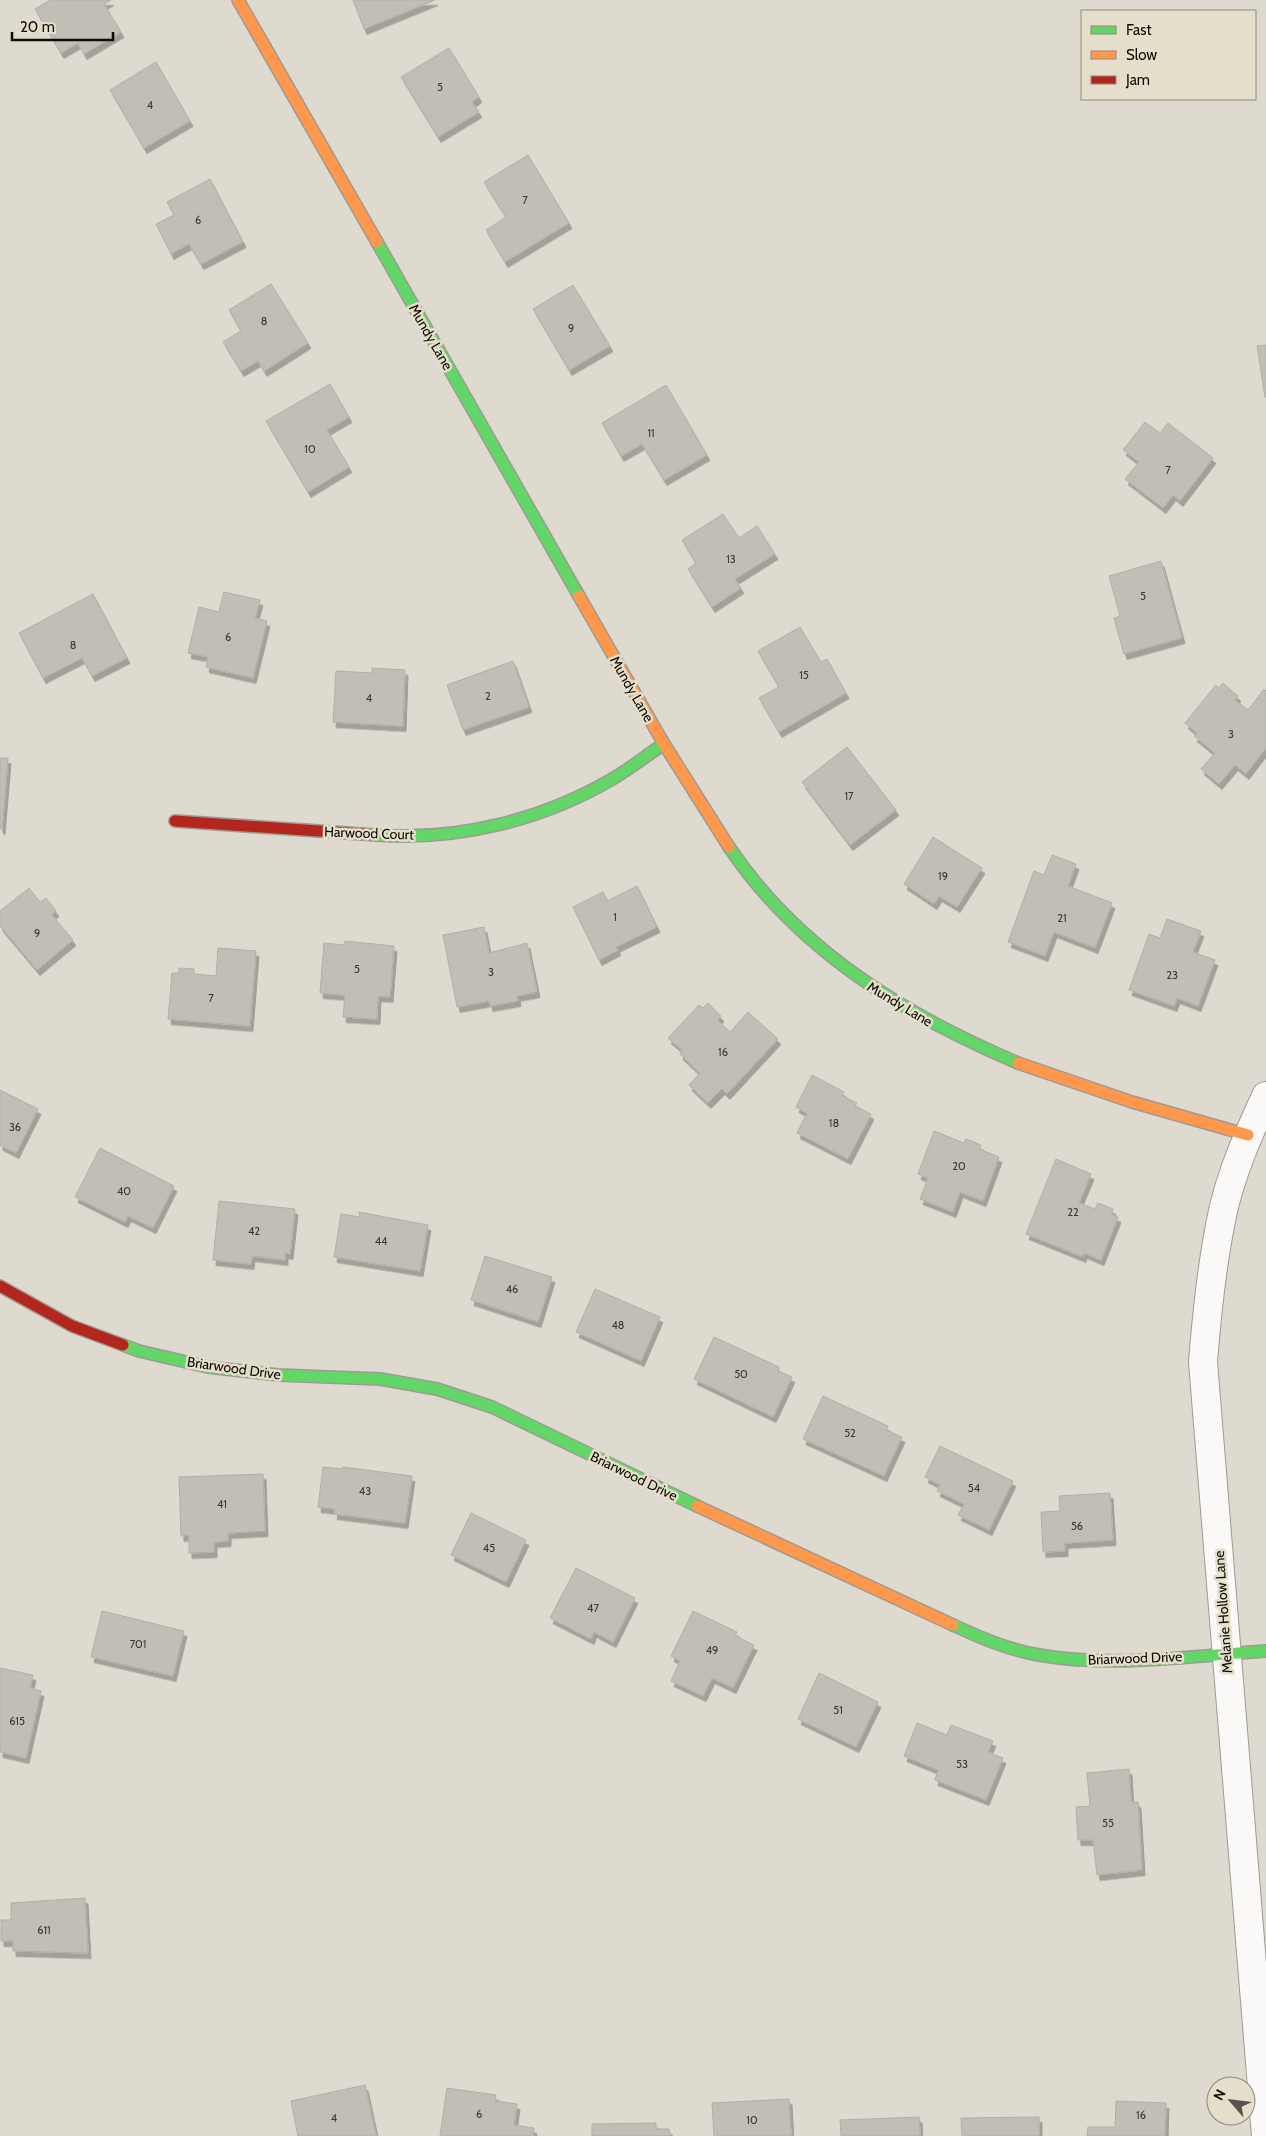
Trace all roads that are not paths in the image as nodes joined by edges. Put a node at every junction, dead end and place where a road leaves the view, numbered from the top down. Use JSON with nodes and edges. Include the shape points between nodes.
{"nodes":[{"id":1,"x":238,"y":0,"type":"edge"},
{"id":2,"x":664,"y":744,"type":"junction"},
{"id":3,"x":174,"y":821,"type":"dead end"},
{"id":4,"x":1266,"y":1096,"type":"edge"},
{"id":5,"x":1248,"y":1135,"type":"junction"},
{"id":6,"x":0,"y":1286,"type":"edge"},
{"id":7,"x":1266,"y":1651,"type":"edge"},
{"id":8,"x":1226,"y":1654,"type":"junction"},
{"id":9,"x":1266,"y":2136,"type":"edge"}],
"edges":[{"from":1,"to":2,"type":"street","name":"Mundy Lane"},
{"from":2,"to":3,"type":"street","name":"Harwood Court","via":[[614,778],[572,800],[516,820],[458,833],[399,837]]},
{"from":2,"to":5,"type":"street","name":"Mundy Lane","via":[[738,862],[781,913],[840,966],[894,1003],[941,1028],[1040,1072],[1143,1107]]},
{"from":4,"to":5,"type":"street","name":"Melanie Hollow Lane"},
{"from":5,"to":8,"type":"street","name":"Melanie Hollow Lane","via":[[1223,1209],[1208,1292],[1203,1362]]},
{"from":6,"to":8,"type":"street","name":"Briarwood Drive","via":[[72,1326],[139,1351],[208,1367],[278,1375],[380,1379],[437,1389],[492,1407],[988,1641],[1038,1655],[1090,1661]]},
{"from":7,"to":8,"type":"street","name":"Briarwood Drive"},
{"from":8,"to":9,"type":"street","name":"Melanie Hollow Lane"}]}
